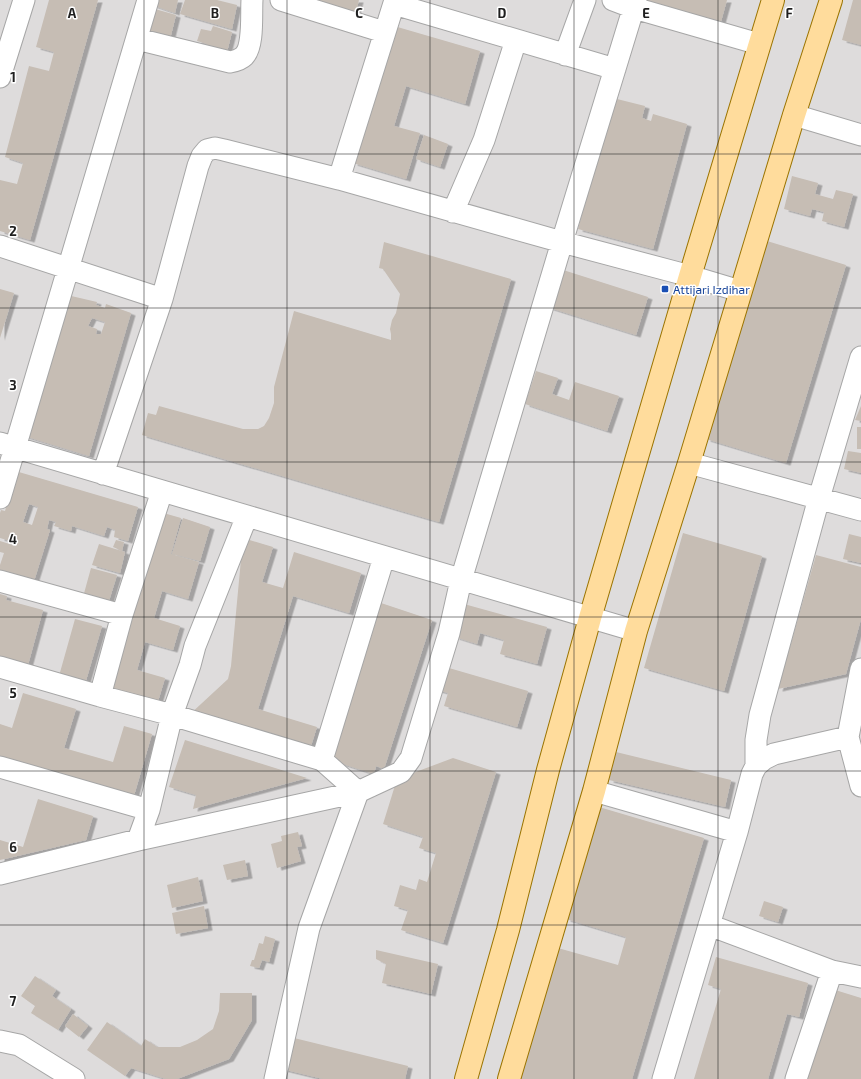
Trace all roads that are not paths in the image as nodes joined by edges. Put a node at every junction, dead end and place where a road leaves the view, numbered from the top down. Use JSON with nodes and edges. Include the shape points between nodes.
{"nodes":[{"id":1,"x":24,"y":0,"type":"edge"},
{"id":2,"x":148,"y":0,"type":"edge"},
{"id":3,"x":252,"y":0,"type":"edge"},
{"id":4,"x":281,"y":0,"type":"edge"},
{"id":5,"x":585,"y":0,"type":"edge"},
{"id":6,"x":613,"y":0,"type":"edge"},
{"id":7,"x":773,"y":0,"type":"edge"},
{"id":8,"x":831,"y":0,"type":"edge"},
{"id":9,"x":394,"y":2,"type":"edge"},
{"id":10,"x":635,"y":4,"type":"edge"},
{"id":11,"x":384,"y":32,"type":"junction"},
{"id":12,"x":137,"y":39,"type":"junction"},
{"id":13,"x":516,"y":40,"type":"junction"},
{"id":14,"x":759,"y":44,"type":"junction"},
{"id":15,"x":565,"y":55,"type":"junction"},
{"id":16,"x":615,"y":69,"type":"junction"},
{"id":17,"x":0,"y":77,"type":"edge"},
{"id":18,"x":794,"y":115,"type":"junction"},
{"id":19,"x":861,"y":135,"type":"edge"},
{"id":20,"x":339,"y":179,"type":"junction"},
{"id":21,"x":453,"y":212,"type":"junction"},
{"id":22,"x":562,"y":242,"type":"junction"},
{"id":23,"x":0,"y":246,"type":"edge"},
{"id":24,"x":68,"y":269,"type":"junction"},
{"id":25,"x":690,"y":276,"type":"junction"},
{"id":26,"x":740,"y":291,"type":"junction"},
{"id":27,"x":162,"y":299,"type":"junction"},
{"id":28,"x":861,"y":357,"type":"edge"},
{"id":29,"x":7,"y":446,"type":"edge"},
{"id":30,"x":689,"y":464,"type":"junction"},
{"id":31,"x":104,"y":474,"type":"junction"},
{"id":32,"x":162,"y":491,"type":"junction"},
{"id":33,"x":0,"y":498,"type":"edge"},
{"id":34,"x":818,"y":498,"type":"junction"},
{"id":35,"x":861,"y":510,"type":"edge"},
{"id":36,"x":247,"y":516,"type":"junction"},
{"id":37,"x":384,"y":557,"type":"junction"},
{"id":38,"x":461,"y":580,"type":"junction"},
{"id":39,"x":0,"y":581,"type":"edge"},
{"id":40,"x":122,"y":615,"type":"junction"},
{"id":41,"x":590,"y":618,"type":"junction"},
{"id":42,"x":636,"y":631,"type":"junction"},
{"id":43,"x":0,"y":667,"type":"edge"},
{"id":44,"x":861,"y":669,"type":"edge"},
{"id":45,"x":100,"y":696,"type":"junction"},
{"id":46,"x":172,"y":715,"type":"junction"},
{"id":47,"x":848,"y":737,"type":"junction"},
{"id":48,"x":322,"y":760,"type":"junction"},
{"id":49,"x":756,"y":766,"type":"junction"},
{"id":50,"x":0,"y":767,"type":"edge"},
{"id":51,"x":861,"y":786,"type":"edge"},
{"id":52,"x":594,"y":791,"type":"junction"},
{"id":53,"x":358,"y":792,"type":"junction"},
{"id":54,"x":149,"y":810,"type":"junction"},
{"id":55,"x":737,"y":832,"type":"junction"},
{"id":56,"x":138,"y":840,"type":"junction"},
{"id":57,"x":0,"y":874,"type":"edge"},
{"id":58,"x":709,"y":925,"type":"junction"},
{"id":59,"x":832,"y":970,"type":"junction"},
{"id":60,"x":861,"y":977,"type":"edge"},
{"id":61,"x":0,"y":1041,"type":"edge"},
{"id":62,"x":74,"y":1079,"type":"edge"},
{"id":63,"x":275,"y":1079,"type":"edge"},
{"id":64,"x":466,"y":1079,"type":"edge"},
{"id":65,"x":509,"y":1079,"type":"edge"},
{"id":66,"x":663,"y":1079,"type":"edge"},
{"id":67,"x":796,"y":1079,"type":"edge"}],
"edges":[{"from":1,"to":17,"type":"street"},
{"from":2,"to":12,"type":"street"},
{"from":3,"to":12,"type":"street","via":[[250,46],[244,56],[237,61],[230,62]]},
{"from":4,"to":11,"type":"street"},
{"from":5,"to":15,"type":"street"},
{"from":6,"to":10,"type":"street"},
{"from":7,"to":14,"type":"main road"},
{"from":8,"to":18,"type":"main road"},
{"from":9,"to":11,"type":"street"},
{"from":9,"to":13,"type":"street"},
{"from":10,"to":14,"type":"street"},
{"from":10,"to":16,"type":"street"},
{"from":11,"to":20,"type":"street"},
{"from":12,"to":24,"type":"street"},
{"from":13,"to":15,"type":"street"},
{"from":13,"to":21,"type":"street","via":[[484,140]]},
{"from":14,"to":25,"type":"main road"},
{"from":15,"to":16,"type":"street"},
{"from":16,"to":22,"type":"street"},
{"from":18,"to":19,"type":"street"},
{"from":18,"to":26,"type":"main road"},
{"from":20,"to":21,"type":"street"},
{"from":20,"to":27,"type":"street","via":[[215,148],[207,150],[198,166]]},
{"from":21,"to":22,"type":"street"},
{"from":22,"to":25,"type":"street"},
{"from":22,"to":38,"type":"street"},
{"from":23,"to":24,"type":"street"},
{"from":24,"to":27,"type":"street"},
{"from":24,"to":29,"type":"street"},
{"from":25,"to":26,"type":"street"},
{"from":25,"to":41,"type":"main road"},
{"from":26,"to":30,"type":"main road"},
{"from":27,"to":31,"type":"street"},
{"from":28,"to":34,"type":"street"},
{"from":29,"to":31,"type":"street"},
{"from":29,"to":33,"type":"street"},
{"from":30,"to":34,"type":"street"},
{"from":30,"to":42,"type":"main road"},
{"from":31,"to":32,"type":"street"},
{"from":32,"to":36,"type":"street"},
{"from":32,"to":40,"type":"street"},
{"from":34,"to":35,"type":"street"},
{"from":34,"to":49,"type":"street","via":[[759,722]]},
{"from":36,"to":37,"type":"street"},
{"from":36,"to":46,"type":"street","via":[[195,646]]},
{"from":37,"to":38,"type":"street"},
{"from":37,"to":48,"type":"street"},
{"from":38,"to":41,"type":"street"},
{"from":38,"to":53,"type":"street","via":[[449,633],[411,758],[401,772]]},
{"from":39,"to":40,"type":"street"},
{"from":40,"to":45,"type":"street"},
{"from":41,"to":42,"type":"street"},
{"from":41,"to":64,"type":"main road"},
{"from":42,"to":52,"type":"main road"},
{"from":43,"to":45,"type":"street"},
{"from":44,"to":47,"type":"street"},
{"from":45,"to":46,"type":"street"},
{"from":46,"to":48,"type":"street"},
{"from":46,"to":54,"type":"street"},
{"from":47,"to":49,"type":"street","via":[[774,754],[764,758]]},
{"from":47,"to":51,"type":"street"},
{"from":48,"to":53,"type":"street"},
{"from":49,"to":55,"type":"street","via":[[748,785]]},
{"from":50,"to":54,"type":"street"},
{"from":52,"to":55,"type":"street"},
{"from":52,"to":65,"type":"main road"},
{"from":53,"to":56,"type":"street"},
{"from":53,"to":63,"type":"street","via":[[309,928]]},
{"from":54,"to":56,"type":"street"},
{"from":55,"to":58,"type":"street"},
{"from":56,"to":57,"type":"street"},
{"from":58,"to":59,"type":"street"},
{"from":58,"to":66,"type":"street"},
{"from":59,"to":60,"type":"street"},
{"from":59,"to":67,"type":"street"},
{"from":61,"to":62,"type":"street","via":[[19,1045]]}]}
